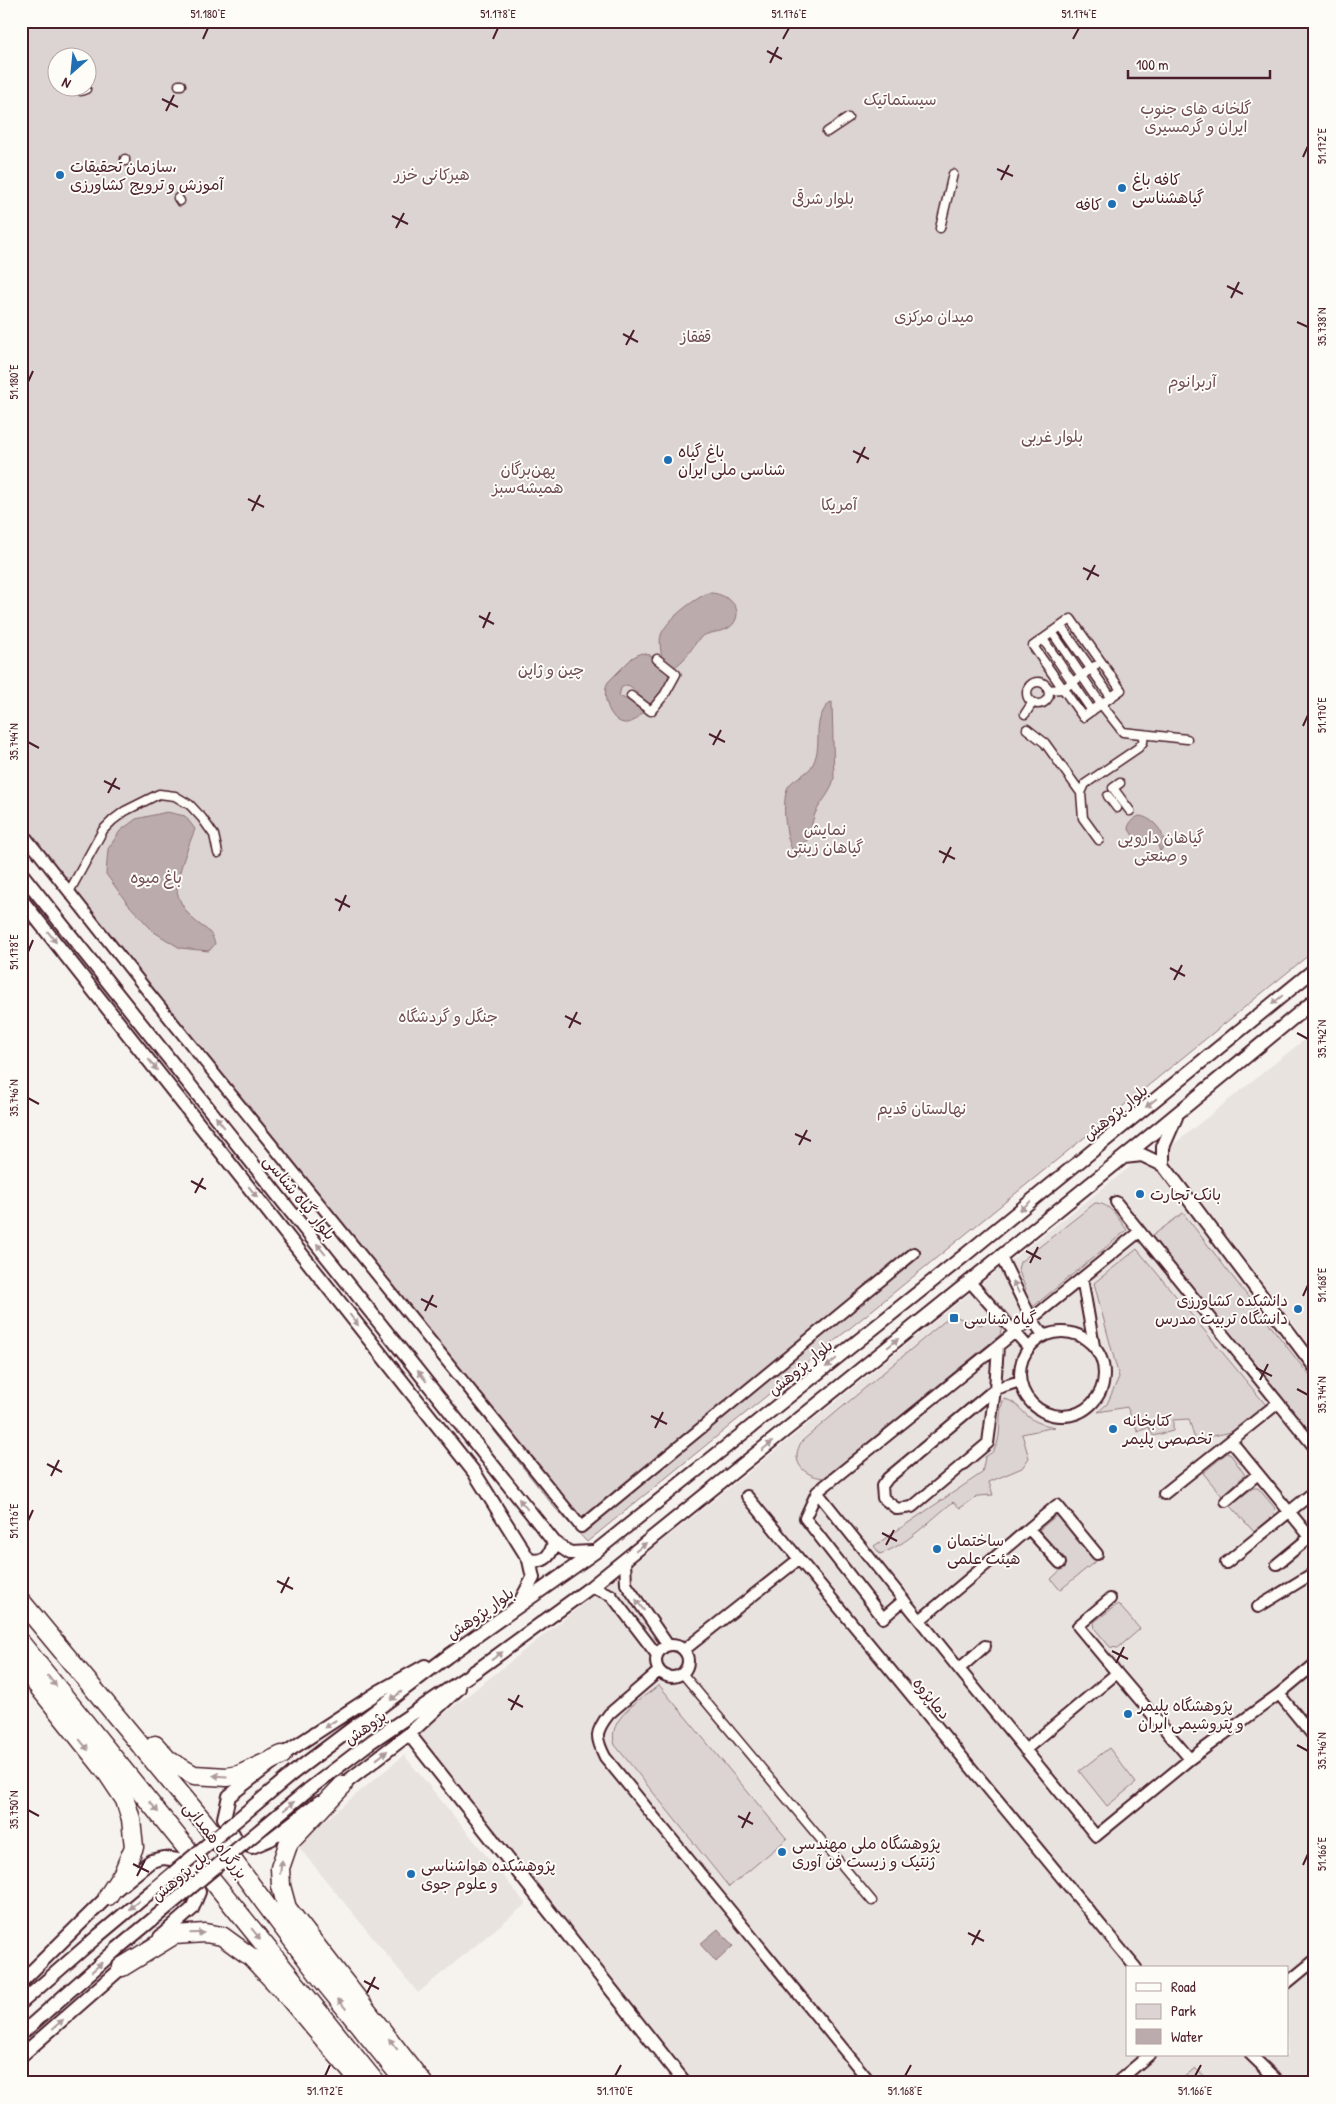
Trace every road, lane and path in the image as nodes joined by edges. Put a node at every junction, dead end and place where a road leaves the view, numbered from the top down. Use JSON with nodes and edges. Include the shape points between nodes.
{"nodes":[{"id":1,"x":848,"y":118,"type":"dead end"},
{"id":2,"x":827,"y":132,"type":"dead end"},
{"id":3,"x":954,"y":174,"type":"dead end"},
{"id":4,"x":940,"y":228,"type":"dead end"},
{"id":5,"x":1061,"y":626,"type":"junction"},
{"id":6,"x":1052,"y":632,"type":"junction"},
{"id":7,"x":1082,"y":634,"type":"junction"},
{"id":8,"x":1043,"y":639,"type":"junction"},
{"id":9,"x":1072,"y":641,"type":"junction"},
{"id":10,"x":1063,"y":648,"type":"junction"},
{"id":11,"x":1092,"y":649,"type":"junction"},
{"id":12,"x":1053,"y":654,"type":"junction"},
{"id":13,"x":1082,"y":655,"type":"junction"},
{"id":14,"x":657,"y":658,"type":"dead end"},
{"id":15,"x":1043,"y":661,"type":"junction"},
{"id":16,"x":1072,"y":662,"type":"junction"},
{"id":17,"x":1101,"y":662,"type":"junction"},
{"id":18,"x":1062,"y":668,"type":"junction"},
{"id":19,"x":1091,"y":669,"type":"junction"},
{"id":20,"x":1053,"y":674,"type":"junction"},
{"id":21,"x":1082,"y":676,"type":"junction"},
{"id":22,"x":1111,"y":676,"type":"junction"},
{"id":23,"x":1072,"y":683,"type":"junction"},
{"id":24,"x":1101,"y":683,"type":"junction"},
{"id":25,"x":1047,"y":688,"type":"junction"},
{"id":26,"x":1063,"y":689,"type":"junction"},
{"id":27,"x":1092,"y":690,"type":"junction"},
{"id":28,"x":1082,"y":696,"type":"junction"},
{"id":29,"x":634,"y":698,"type":"dead end"},
{"id":30,"x":1111,"y":698,"type":"junction"},
{"id":31,"x":1033,"y":702,"type":"junction"},
{"id":32,"x":1073,"y":703,"type":"junction"},
{"id":33,"x":1101,"y":704,"type":"junction"},
{"id":34,"x":1092,"y":711,"type":"junction"},
{"id":35,"x":1025,"y":714,"type":"dead end"},
{"id":36,"x":1027,"y":729,"type":"dead end"},
{"id":37,"x":1144,"y":735,"type":"junction"},
{"id":38,"x":1187,"y":739,"type":"dead end"},
{"id":39,"x":1120,"y":783,"type":"dead end"},
{"id":40,"x":1081,"y":793,"type":"junction"},
{"id":41,"x":1119,"y":796,"type":"junction"},
{"id":42,"x":1112,"y":802,"type":"dead end"},
{"id":43,"x":1130,"y":811,"type":"dead end"},
{"id":44,"x":21,"y":831,"type":"edge"},
{"id":45,"x":1099,"y":840,"type":"dead end"},
{"id":46,"x":218,"y":853,"type":"dead end"},
{"id":47,"x":21,"y":873,"type":"edge"},
{"id":48,"x":69,"y":892,"type":"junction"},
{"id":49,"x":21,"y":899,"type":"edge"},
{"id":50,"x":1315,"y":969,"type":"edge"},
{"id":51,"x":1315,"y":1000,"type":"edge"},
{"id":52,"x":1178,"y":1113,"type":"junction"},
{"id":53,"x":1124,"y":1157,"type":"junction"},
{"id":54,"x":1162,"y":1165,"type":"junction"},
{"id":55,"x":1116,"y":1202,"type":"dead end"},
{"id":56,"x":1139,"y":1232,"type":"junction"},
{"id":57,"x":914,"y":1252,"type":"dead end"},
{"id":58,"x":1001,"y":1257,"type":"junction"},
{"id":59,"x":1082,"y":1278,"type":"junction"},
{"id":60,"x":970,"y":1282,"type":"junction"},
{"id":61,"x":1031,"y":1318,"type":"junction"},
{"id":62,"x":1015,"y":1332,"type":"junction"},
{"id":63,"x":1044,"y":1336,"type":"junction"},
{"id":64,"x":998,"y":1346,"type":"junction"},
{"id":65,"x":1094,"y":1346,"type":"junction"},
{"id":66,"x":1030,"y":1348,"type":"junction"},
{"id":67,"x":1315,"y":1367,"type":"edge"},
{"id":68,"x":1020,"y":1381,"type":"junction"},
{"id":69,"x":995,"y":1389,"type":"junction"},
{"id":70,"x":1278,"y":1403,"type":"junction"},
{"id":71,"x":1231,"y":1441,"type":"junction"},
{"id":72,"x":1315,"y":1448,"type":"edge"},
{"id":73,"x":1258,"y":1474,"type":"junction"},
{"id":74,"x":1315,"y":1491,"type":"edge"},
{"id":75,"x":817,"y":1492,"type":"junction"},
{"id":76,"x":1164,"y":1494,"type":"dead end"},
{"id":77,"x":747,"y":1496,"type":"dead end"},
{"id":78,"x":1226,"y":1501,"type":"dead end"},
{"id":79,"x":1289,"y":1512,"type":"junction"},
{"id":80,"x":1029,"y":1529,"type":"junction"},
{"id":81,"x":1312,"y":1540,"type":"edge"},
{"id":82,"x":554,"y":1542,"type":"junction"},
{"id":83,"x":595,"y":1552,"type":"junction"},
{"id":84,"x":1097,"y":1554,"type":"dead end"},
{"id":85,"x":799,"y":1559,"type":"junction"},
{"id":86,"x":529,"y":1560,"type":"junction"},
{"id":87,"x":626,"y":1560,"type":"junction"},
{"id":88,"x":1060,"y":1563,"type":"dead end"},
{"id":89,"x":1226,"y":1563,"type":"dead end"},
{"id":90,"x":1277,"y":1564,"type":"dead end"},
{"id":91,"x":1315,"y":1572,"type":"edge"},
{"id":92,"x":21,"y":1586,"type":"edge"},
{"id":93,"x":591,"y":1586,"type":"junction"},
{"id":94,"x":904,"y":1600,"type":"junction"},
{"id":95,"x":1110,"y":1600,"type":"dead end"},
{"id":96,"x":21,"y":1601,"type":"edge"},
{"id":97,"x":1258,"y":1608,"type":"dead end"},
{"id":98,"x":515,"y":1609,"type":"junction"},
{"id":99,"x":920,"y":1620,"type":"junction"},
{"id":100,"x":21,"y":1643,"type":"edge"},
{"id":101,"x":668,"y":1645,"type":"junction"},
{"id":102,"x":985,"y":1646,"type":"dead end"},
{"id":103,"x":684,"y":1650,"type":"junction"},
{"id":104,"x":657,"y":1655,"type":"junction"},
{"id":105,"x":448,"y":1656,"type":"junction"},
{"id":106,"x":1315,"y":1664,"type":"edge"},
{"id":107,"x":21,"y":1665,"type":"edge"},
{"id":108,"x":480,"y":1668,"type":"junction"},
{"id":109,"x":959,"y":1669,"type":"junction"},
{"id":110,"x":659,"y":1671,"type":"junction"},
{"id":111,"x":682,"y":1673,"type":"junction"},
{"id":112,"x":1117,"y":1673,"type":"junction"},
{"id":113,"x":1279,"y":1694,"type":"junction"},
{"id":114,"x":409,"y":1734,"type":"junction"},
{"id":115,"x":1315,"y":1738,"type":"edge"},
{"id":116,"x":1025,"y":1750,"type":"junction"},
{"id":117,"x":282,"y":1755,"type":"junction"},
{"id":118,"x":1190,"y":1760,"type":"junction"},
{"id":119,"x":293,"y":1774,"type":"joint"},
{"id":120,"x":343,"y":1784,"type":"junction"},
{"id":121,"x":308,"y":1790,"type":"joint"},
{"id":122,"x":108,"y":1896,"type":"junction"},
{"id":123,"x":872,"y":1901,"type":"dead end"},
{"id":124,"x":1314,"y":1962,"type":"edge"},
{"id":125,"x":1134,"y":1966,"type":"edge"},
{"id":126,"x":122,"y":1967,"type":"junction"},
{"id":127,"x":21,"y":1982,"type":"edge"},
{"id":128,"x":1288,"y":1982,"type":"edge"},
{"id":129,"x":21,"y":2003,"type":"edge"},
{"id":130,"x":21,"y":2034,"type":"edge"},
{"id":131,"x":21,"y":2056,"type":"edge"},
{"id":132,"x":1148,"y":2056,"type":"edge"},
{"id":133,"x":1252,"y":2056,"type":"edge"},
{"id":134,"x":361,"y":2083,"type":"edge"},
{"id":135,"x":376,"y":2083,"type":"edge"},
{"id":136,"x":406,"y":2083,"type":"edge"},
{"id":137,"x":423,"y":2083,"type":"edge"},
{"id":138,"x":685,"y":2083,"type":"edge"},
{"id":139,"x":871,"y":2083,"type":"edge"},
{"id":140,"x":1116,"y":2083,"type":"edge"},
{"id":141,"x":1280,"y":2083,"type":"edge"}],
"edges":[{"from":1,"to":2,"type":"street"},
{"from":3,"to":4,"type":"street"},
{"from":5,"to":6,"type":"street"},
{"from":5,"to":7,"type":"street","via":[[1071,619]]},
{"from":5,"to":9,"type":"street"},
{"from":6,"to":8,"type":"street"},
{"from":6,"to":10,"type":"street"},
{"from":7,"to":9,"type":"street"},
{"from":7,"to":11,"type":"street"},
{"from":8,"to":12,"type":"street"},
{"from":8,"to":15,"type":"street","via":[[1033,646]]},
{"from":9,"to":10,"type":"street"},
{"from":9,"to":13,"type":"street"},
{"from":10,"to":12,"type":"street"},
{"from":10,"to":16,"type":"street"},
{"from":11,"to":13,"type":"street"},
{"from":11,"to":17,"type":"street"},
{"from":12,"to":15,"type":"street"},
{"from":12,"to":18,"type":"street"},
{"from":13,"to":16,"type":"street"},
{"from":13,"to":19,"type":"street"},
{"from":14,"to":29,"type":"street","via":[[676,674],[666,694],[651,711]]},
{"from":15,"to":20,"type":"street"},
{"from":16,"to":18,"type":"street"},
{"from":16,"to":21,"type":"street"},
{"from":17,"to":19,"type":"street"},
{"from":17,"to":22,"type":"street"},
{"from":18,"to":20,"type":"street"},
{"from":18,"to":23,"type":"street"},
{"from":19,"to":21,"type":"street"},
{"from":19,"to":24,"type":"street"},
{"from":20,"to":25,"type":"street"},
{"from":20,"to":26,"type":"street"},
{"from":21,"to":23,"type":"street"},
{"from":21,"to":27,"type":"street"},
{"from":22,"to":24,"type":"street"},
{"from":22,"to":30,"type":"street","via":[[1121,690]]},
{"from":23,"to":26,"type":"street"},
{"from":23,"to":28,"type":"street"},
{"from":24,"to":27,"type":"street"},
{"from":24,"to":30,"type":"street"},
{"from":25,"to":26,"type":"street"},
{"from":25,"to":31,"type":"street","via":[[1046,700]]},
{"from":25,"to":31,"type":"street","via":[[1037,682],[1029,687],[1028,697]]},
{"from":26,"to":32,"type":"street"},
{"from":27,"to":28,"type":"street"},
{"from":27,"to":33,"type":"street"},
{"from":28,"to":32,"type":"street"},
{"from":28,"to":34,"type":"street"},
{"from":30,"to":33,"type":"street"},
{"from":31,"to":35,"type":"street"},
{"from":32,"to":34,"type":"street","via":[[1083,717]]},
{"from":33,"to":34,"type":"street"},
{"from":33,"to":37,"type":"street","via":[[1123,732]]},
{"from":36,"to":40,"type":"street","via":[[1045,743]]},
{"from":37,"to":38,"type":"street"},
{"from":37,"to":40,"type":"street","via":[[1138,748],[1085,784]]},
{"from":39,"to":41,"type":"street","via":[[1113,788]]},
{"from":40,"to":45,"type":"street","via":[[1083,818]]},
{"from":41,"to":42,"type":"street"},
{"from":41,"to":43,"type":"street"},
{"from":44,"to":48,"type":"street"},
{"from":46,"to":48,"type":"street","via":[[214,835],[190,805],[175,796],[159,794],[113,820]]},
{"from":82,"to":47,"type":"street","name":"بلوار گیاه شناسی","one_way":true},
{"from":48,"to":57,"type":"street","via":[[581,1527]]},
{"from":49,"to":86,"type":"street","name":"بلوار گیاه شناسی","one_way":true,"via":[[474,1472]]},
{"from":50,"to":83,"type":"street","name":"بلوار پژوهش","one_way":true},
{"from":51,"to":52,"type":"street"},
{"from":52,"to":53,"type":"street"},
{"from":52,"to":54,"type":"street","via":[[1163,1147]]},
{"from":53,"to":54,"type":"street","via":[[1142,1155]]},
{"from":53,"to":58,"type":"street"},
{"from":54,"to":67,"type":"street"},
{"from":55,"to":56,"type":"street"},
{"from":56,"to":59,"type":"street"},
{"from":56,"to":70,"type":"street"},
{"from":58,"to":60,"type":"street"},
{"from":61,"to":58,"type":"street","one_way":true},
{"from":59,"to":61,"type":"street"},
{"from":59,"to":65,"type":"street"},
{"from":60,"to":62,"type":"street"},
{"from":87,"to":60,"type":"street","one_way":true},
{"from":61,"to":62,"type":"street"},
{"from":61,"to":63,"type":"street"},
{"from":62,"to":64,"type":"street"},
{"from":62,"to":66,"type":"street"},
{"from":63,"to":65,"type":"street","via":[[1071,1332]]},
{"from":63,"to":66,"type":"street"},
{"from":64,"to":69,"type":"street"},
{"from":64,"to":75,"type":"street"},
{"from":65,"to":68,"type":"street","via":[[1102,1358],[1103,1386],[1087,1409],[1060,1416],[1046,1413],[1025,1394]]},
{"from":66,"to":68,"type":"street","via":[[1020,1367]]},
{"from":68,"to":69,"type":"street"},
{"from":69,"to":69,"type":"street","via":[[888,1478],[882,1486],[884,1498],[897,1509],[912,1506],[988,1443]]},
{"from":70,"to":71,"type":"street"},
{"from":70,"to":72,"type":"street"},
{"from":71,"to":73,"type":"street"},
{"from":71,"to":76,"type":"street"},
{"from":73,"to":78,"type":"street"},
{"from":73,"to":79,"type":"street"},
{"from":74,"to":79,"type":"street"},
{"from":75,"to":94,"type":"street"},
{"from":75,"to":94,"type":"street","via":[[805,1518],[884,1618]]},
{"from":77,"to":85,"type":"street","name":"دماپژوه"},
{"from":79,"to":81,"type":"street"},
{"from":79,"to":89,"type":"street"},
{"from":80,"to":84,"type":"street","via":[[1057,1505]]},
{"from":80,"to":88,"type":"street"},
{"from":80,"to":99,"type":"street"},
{"from":81,"to":90,"type":"street"},
{"from":82,"to":83,"type":"street","via":[[570,1553]]},
{"from":82,"to":86,"type":"street","via":[[546,1559],[538,1562]]},
{"from":83,"to":98,"type":"street","name":"بلوار پژوهش"},
{"from":85,"to":103,"type":"street"},
{"from":85,"to":125,"type":"street","name":"دماپژوه"},
{"from":86,"to":98,"type":"street","via":[[532,1578]]},
{"from":87,"to":93,"type":"street"},
{"from":101,"to":87,"type":"street","one_way":true,"via":[[626,1584]]},
{"from":91,"to":97,"type":"street"},
{"from":117,"to":92,"type":"highway","one_way":true,"via":[[239,1775],[226,1777],[194,1775],[168,1760]]},
{"from":93,"to":104,"type":"street","via":[[611,1595]]},
{"from":108,"to":93,"type":"street","one_way":true},
{"from":94,"to":99,"type":"street"},
{"from":95,"to":112,"type":"street","via":[[1078,1626]]},
{"from":136,"to":96,"type":"highway","name":"بزرگراه همدانی","one_way":true,"via":[[321,1978],[204,1822]]},
{"from":98,"to":105,"type":"street","name":"بلوار پژوهش"},
{"from":99,"to":109,"type":"street"},
{"from":100,"to":135,"type":"highway","name":"بزرگراه همدانی","one_way":true},
{"from":101,"to":103,"type":"street","via":[[680,1646]]},
{"from":101,"to":104,"type":"street"},
{"from":102,"to":109,"type":"street"},
{"from":103,"to":111,"type":"street","via":[[688,1661]]},
{"from":104,"to":110,"type":"street"},
{"from":105,"to":117,"type":"street","one_way":true,"via":[[380,1691]]},
{"from":105,"to":119,"type":"street","name":"بلوار پژوهش","one_way":true},
{"from":106,"to":113,"type":"street"},
{"from":107,"to":122,"type":"highway","one_way":true,"via":[[125,1800],[132,1819],[134,1847]]},
{"from":108,"to":114,"type":"street"},
{"from":108,"to":121,"type":"street","name":"پژوهش","via":[[372,1741]]},
{"from":109,"to":116,"type":"street"},
{"from":110,"to":111,"type":"street","via":[[669,1677]]},
{"from":110,"to":139,"type":"street","via":[[602,1722],[597,1742],[605,1757]]},
{"from":111,"to":123,"type":"street"},
{"from":112,"to":116,"type":"street"},
{"from":112,"to":118,"type":"street"},
{"from":113,"to":115,"type":"street"},
{"from":113,"to":118,"type":"street"},
{"from":120,"to":114,"type":"street","one_way":true},
{"from":114,"to":138,"type":"street"},
{"from":116,"to":118,"type":"street","via":[[1096,1836]]},
{"from":117,"to":120,"type":"street","via":[[229,1796],[224,1818],[237,1841],[252,1847],[262,1844]]},
{"from":119,"to":129,"type":"street","name":"پل پژوهش","one_way":true,"bridge":true,"via":[[99,1934]]},
{"from":137,"to":120,"type":"highway","one_way":true,"via":[[287,1908],[281,1886],[280,1868],[288,1842]]},
{"from":130,"to":121,"type":"street","name":"پل پژوهش","one_way":true,"bridge":true,"via":[[117,1949]]},
{"from":122,"to":126,"type":"street","via":[[150,1861],[164,1858],[178,1860],[198,1884],[199,1892],[192,1909]]},
{"from":122,"to":127,"type":"street"},
{"from":124,"to":128,"type":"street"},
{"from":131,"to":126,"type":"street","one_way":true},
{"from":126,"to":134,"type":"highway","one_way":true,"via":[[174,1935],[205,1933],[222,1936],[251,1957]]},
{"from":132,"to":140,"type":"street"},
{"from":133,"to":141,"type":"street"}]}
